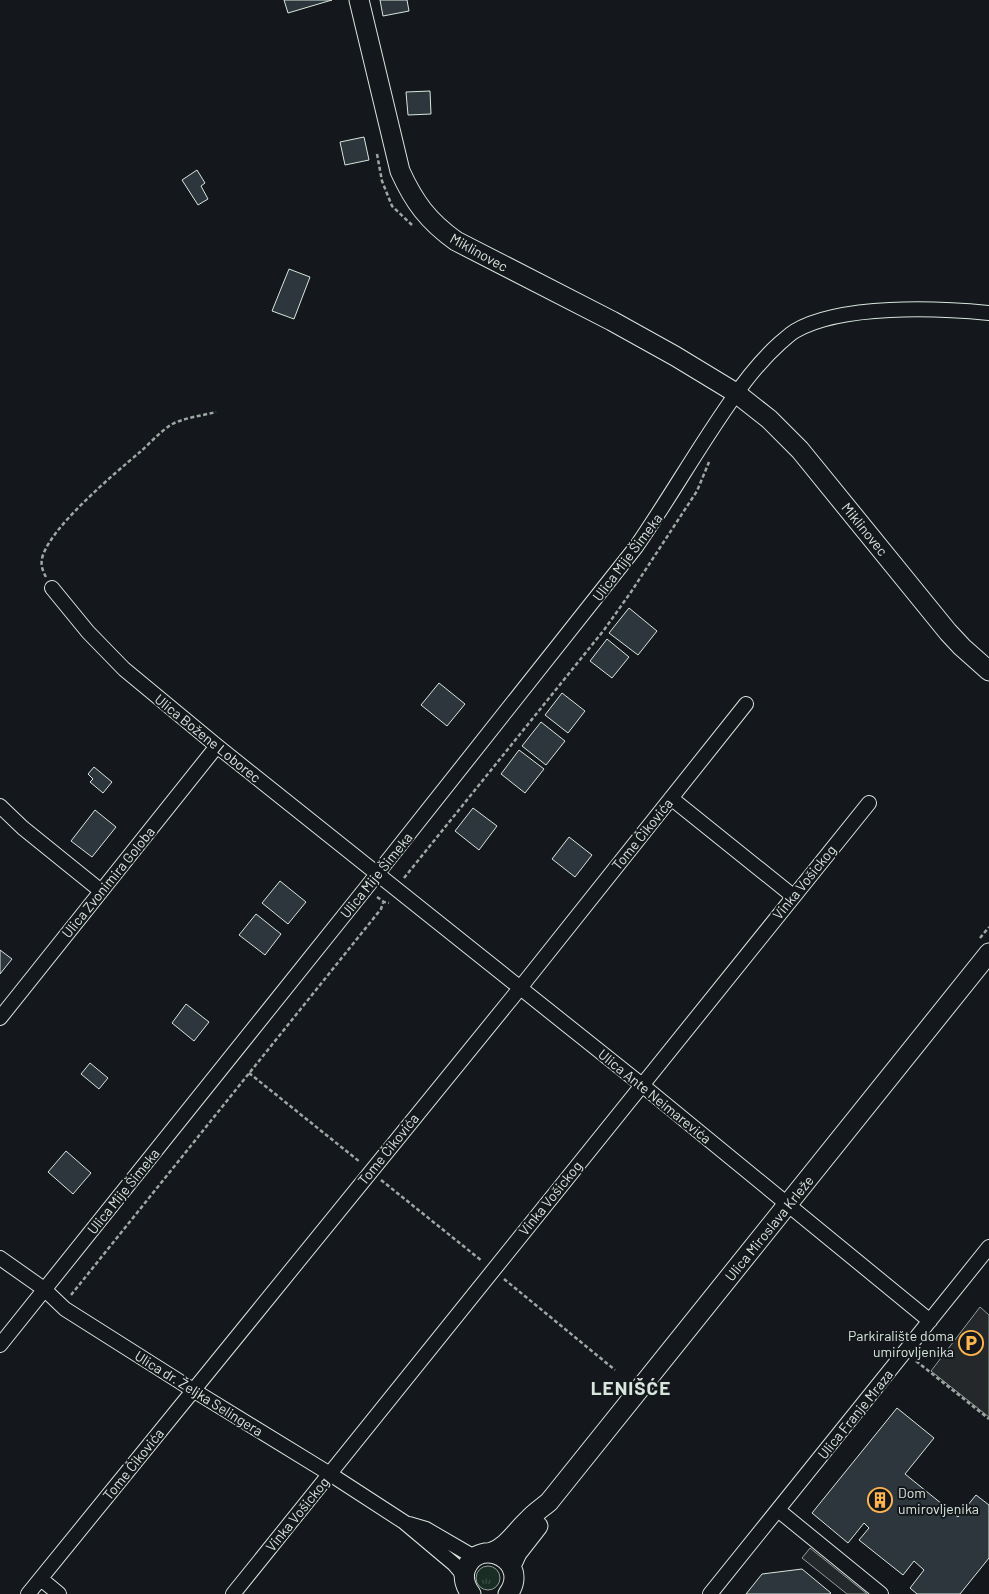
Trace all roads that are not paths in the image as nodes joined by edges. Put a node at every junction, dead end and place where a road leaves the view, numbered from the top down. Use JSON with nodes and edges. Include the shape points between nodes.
{"nodes":[{"id":1,"x":359,"y":0,"type":"edge"},
{"id":2,"x":989,"y":313,"type":"edge"},
{"id":3,"x":736,"y":393,"type":"junction"},
{"id":4,"x":52,"y":588,"type":"road end"},
{"id":5,"x":989,"y":671,"type":"edge"},
{"id":6,"x":746,"y":704,"type":"dead end"},
{"id":7,"x":217,"y":746,"type":"junction"},
{"id":8,"x":671,"y":798,"type":"junction"},
{"id":9,"x":869,"y":803,"type":"dead end"},
{"id":10,"x":0,"y":806,"type":"edge"},
{"id":11,"x":377,"y":873,"type":"junction"},
{"id":12,"x":101,"y":891,"type":"junction"},
{"id":13,"x":793,"y":896,"type":"junction"},
{"id":14,"x":989,"y":953,"type":"edge"},
{"id":15,"x":520,"y":987,"type":"junction"},
{"id":16,"x":0,"y":1018,"type":"edge"},
{"id":17,"x":642,"y":1085,"type":"junction"},
{"id":18,"x":789,"y":1204,"type":"junction"},
{"id":19,"x":989,"y":1247,"type":"edge"},
{"id":20,"x":0,"y":1258,"type":"edge"},
{"id":21,"x":44,"y":1289,"type":"junction"},
{"id":22,"x":930,"y":1321,"type":"junction"},
{"id":23,"x":0,"y":1344,"type":"edge"},
{"id":24,"x":193,"y":1390,"type":"junction"},
{"id":25,"x":330,"y":1474,"type":"junction"},
{"id":26,"x":549,"y":1502,"type":"junction"},
{"id":27,"x":778,"y":1510,"type":"junction"},
{"id":28,"x":404,"y":1522,"type":"junction"},
{"id":29,"x":484,"y":1554,"type":"junction"},
{"id":30,"x":41,"y":1578,"type":"junction"},
{"id":31,"x":511,"y":1580,"type":"edge"},
{"id":32,"x":466,"y":1589,"type":"edge"},
{"id":33,"x":28,"y":1594,"type":"edge"},
{"id":34,"x":59,"y":1594,"type":"edge"},
{"id":35,"x":233,"y":1594,"type":"edge"},
{"id":36,"x":528,"y":1594,"type":"edge"},
{"id":37,"x":710,"y":1594,"type":"edge"},
{"id":38,"x":881,"y":1594,"type":"edge"}],
"edges":[{"from":1,"to":3,"type":"main road","name":"Miklinovec","via":[[400,171],[411,195],[440,230],[612,321]]},
{"from":2,"to":3,"type":"street","via":[[906,310],[834,317],[812,323],[794,332],[764,358]]},
{"from":3,"to":5,"type":"main road","name":"Miklinovec","via":[[770,419],[800,450],[948,632]]},
{"from":3,"to":11,"type":"street","name":"Ulica Mije Šimeka","via":[[636,547]]},
{"from":4,"to":7,"type":"street","name":"Ulica Božene Loborec","via":[[124,669]]},
{"from":6,"to":8,"type":"street","name":"Tome Čikovića"},
{"from":7,"to":11,"type":"street","name":"Ulica Božene Loborec"},
{"from":7,"to":12,"type":"street","name":"Ulica Zvonimira Goloba"},
{"from":8,"to":13,"type":"street"},
{"from":8,"to":15,"type":"street","name":"Tome Čikovića"},
{"from":9,"to":13,"type":"street","name":"Vinka Vošickog"},
{"from":10,"to":12,"type":"street"},
{"from":11,"to":15,"type":"street","name":"Ulica Ante Neimarevića"},
{"from":11,"to":21,"type":"street","name":"Ulica Mije Šimeka"},
{"from":12,"to":16,"type":"street","name":"Ulica Zvonimira Goloba"},
{"from":13,"to":17,"type":"street","name":"Vinka Vošickog"},
{"from":14,"to":18,"type":"main road","name":"Ulica Miroslava Krleže"},
{"from":15,"to":17,"type":"street","name":"Ulica Ante Neimarevića"},
{"from":15,"to":24,"type":"street","name":"Tome Čikovića"},
{"from":17,"to":18,"type":"street","name":"Ulica Ante Neimarevića"},
{"from":17,"to":25,"type":"street","name":"Vinka Vošickog"},
{"from":18,"to":22,"type":"street","name":"Ulica Ante Neimarevića"},
{"from":18,"to":26,"type":"main road","name":"Ulica Miroslava Krleže"},
{"from":19,"to":22,"type":"street","name":"Ulica Franje Mraza"},
{"from":20,"to":21,"type":"street","name":"Ulica dr. Željka Selingera"},
{"from":21,"to":23,"type":"street","name":"Ulica Mije Šimeka"},
{"from":21,"to":24,"type":"street","name":"Ulica dr. Željka Selingera","via":[[65,1309]]},
{"from":22,"to":27,"type":"street","name":"Ulica Franje Mraza"},
{"from":24,"to":25,"type":"street","name":"Ulica dr. Željka Selingera"},
{"from":24,"to":30,"type":"street","name":"Tome Čikovića"},
{"from":25,"to":28,"type":"street","name":"Ulica dr. Željka Selingera"},
{"from":25,"to":35,"type":"street","name":"Vinka Vošickog"},
{"from":26,"to":29,"type":"main road","name":"Ulica Miroslava Krleže","via":[[528,1519],[504,1546]]},
{"from":26,"to":31,"type":"main road","name":"Ulica Miroslava Krleže","via":[[537,1528],[522,1546]]},
{"from":27,"to":37,"type":"street","name":"Ulica Franje Mraza"},
{"from":27,"to":38,"type":"street"},
{"from":28,"to":29,"type":"street","name":"Ulica dr. Željka Selingera","via":[[426,1530],[469,1554]]},
{"from":28,"to":32,"type":"street","name":"Ulica dr. Željka Selingera","via":[[454,1564]]},
{"from":29,"to":31,"type":"main road","via":[[502,1557]]},
{"from":29,"to":32,"type":"main road","via":[[467,1566]]},
{"from":30,"to":33,"type":"street","name":"Tome Čikovića"},
{"from":30,"to":34,"type":"street"},
{"from":31,"to":36,"type":"main road"}]}
